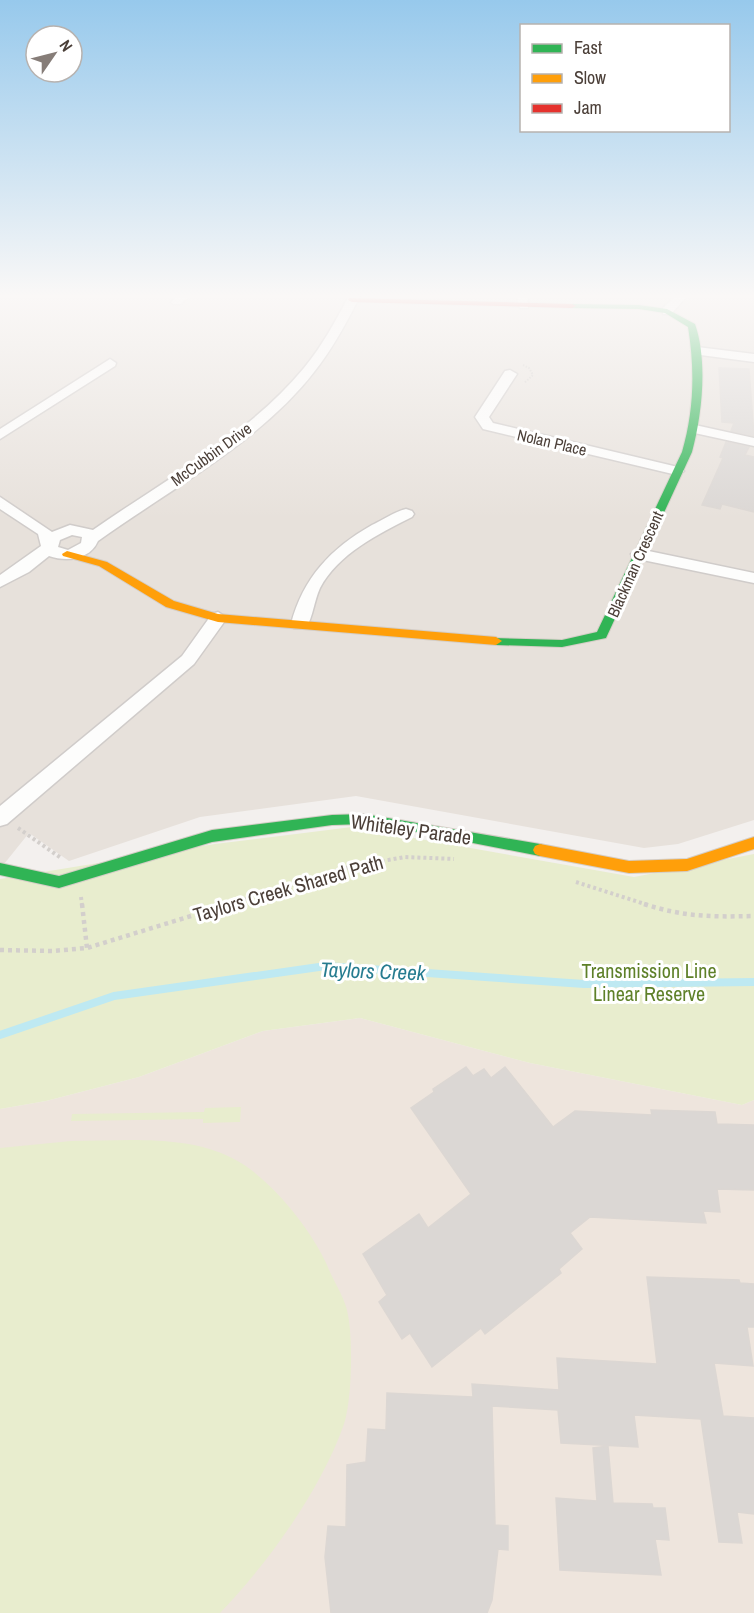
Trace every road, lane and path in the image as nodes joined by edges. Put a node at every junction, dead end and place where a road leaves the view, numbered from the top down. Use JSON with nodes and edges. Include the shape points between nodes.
{"nodes":[{"id":1,"x":100,"y":369,"type":"edge"},
{"id":2,"x":305,"y":369,"type":"edge"},
{"id":3,"x":526,"y":369,"type":"edge"},
{"id":4,"x":530,"y":369,"type":"edge"},
{"id":5,"x":697,"y":369,"type":"edge"},
{"id":6,"x":515,"y":374,"type":"junction"},
{"id":7,"x":695,"y":429,"type":"junction"},
{"id":8,"x":0,"y":435,"type":"edge"},
{"id":9,"x":754,"y":442,"type":"edge"},
{"id":10,"x":677,"y":471,"type":"junction"},
{"id":11,"x":0,"y":502,"type":"edge"},
{"id":12,"x":406,"y":514,"type":"dead end"},
{"id":13,"x":33,"y":522,"type":"junction"},
{"id":14,"x":82,"y":535,"type":"junction"},
{"id":15,"x":56,"y":550,"type":"junction"},
{"id":16,"x":639,"y":554,"type":"junction"},
{"id":17,"x":100,"y":562,"type":"junction"},
{"id":18,"x":754,"y":578,"type":"edge"},
{"id":19,"x":0,"y":582,"type":"edge"},
{"id":20,"x":218,"y":618,"type":"junction"},
{"id":21,"x":300,"y":624,"type":"junction"},
{"id":22,"x":0,"y":818,"type":"edge"},
{"id":23,"x":754,"y":843,"type":"edge"},
{"id":24,"x":464,"y":860,"type":"dead end"},
{"id":25,"x":0,"y":869,"type":"edge"},
{"id":26,"x":79,"y":879,"type":"junction"},
{"id":27,"x":568,"y":880,"type":"dead end"},
{"id":28,"x":754,"y":916,"type":"edge"},
{"id":29,"x":87,"y":948,"type":"junction"},
{"id":30,"x":0,"y":950,"type":"edge"}],
"edges":[{"from":1,"to":8,"type":"street"},
{"from":2,"to":14,"type":"street","name":"McCubbin Drive","via":[[270,411],[220,451]]},
{"from":3,"to":6,"type":"path"},
{"from":4,"to":6,"type":"path","via":[[532,379]]},
{"from":5,"to":7,"type":"street","name":"Blackman Crescent"},
{"from":6,"to":10,"type":"street","name":"Nolan Place","via":[[483,417],[488,426]]},
{"from":7,"to":9,"type":"street"},
{"from":7,"to":10,"type":"street","name":"Blackman Crescent"},
{"from":10,"to":16,"type":"street","name":"Blackman Crescent"},
{"from":11,"to":13,"type":"street"},
{"from":12,"to":21,"type":"street","via":[[357,541],[327,564],[303,603]]},
{"from":13,"to":14,"type":"street"},
{"from":13,"to":15,"type":"street"},
{"from":14,"to":15,"type":"street","via":[[57,533]]},
{"from":14,"to":15,"type":"street","via":[[84,550]]},
{"from":14,"to":17,"type":"street"},
{"from":15,"to":17,"type":"street","name":"Blackman Crescent"},
{"from":15,"to":19,"type":"street"},
{"from":16,"to":18,"type":"street"},
{"from":16,"to":21,"type":"street","name":"Blackman Crescent","via":[[602,635],[583,642],[555,646]]},
{"from":17,"to":20,"type":"street","name":"Blackman Crescent","via":[[167,603]]},
{"from":20,"to":21,"type":"street","name":"Blackman Crescent"},
{"from":20,"to":22,"type":"street","via":[[188,660]]},
{"from":23,"to":26,"type":"street","name":"Whiteley Parade","via":[[687,865],[629,867],[396,823],[332,820],[212,836]]},
{"from":24,"to":29,"type":"path","name":"Taylors Creek Shared Path","via":[[405,857],[349,867]]},
{"from":25,"to":26,"type":"street","name":"Whiteley Parade","via":[[43,881]]},
{"from":26,"to":29,"type":"path"},
{"from":27,"to":28,"type":"path","via":[[676,914]]},
{"from":29,"to":30,"type":"path","name":"Taylors Creek Shared Path"}]}
